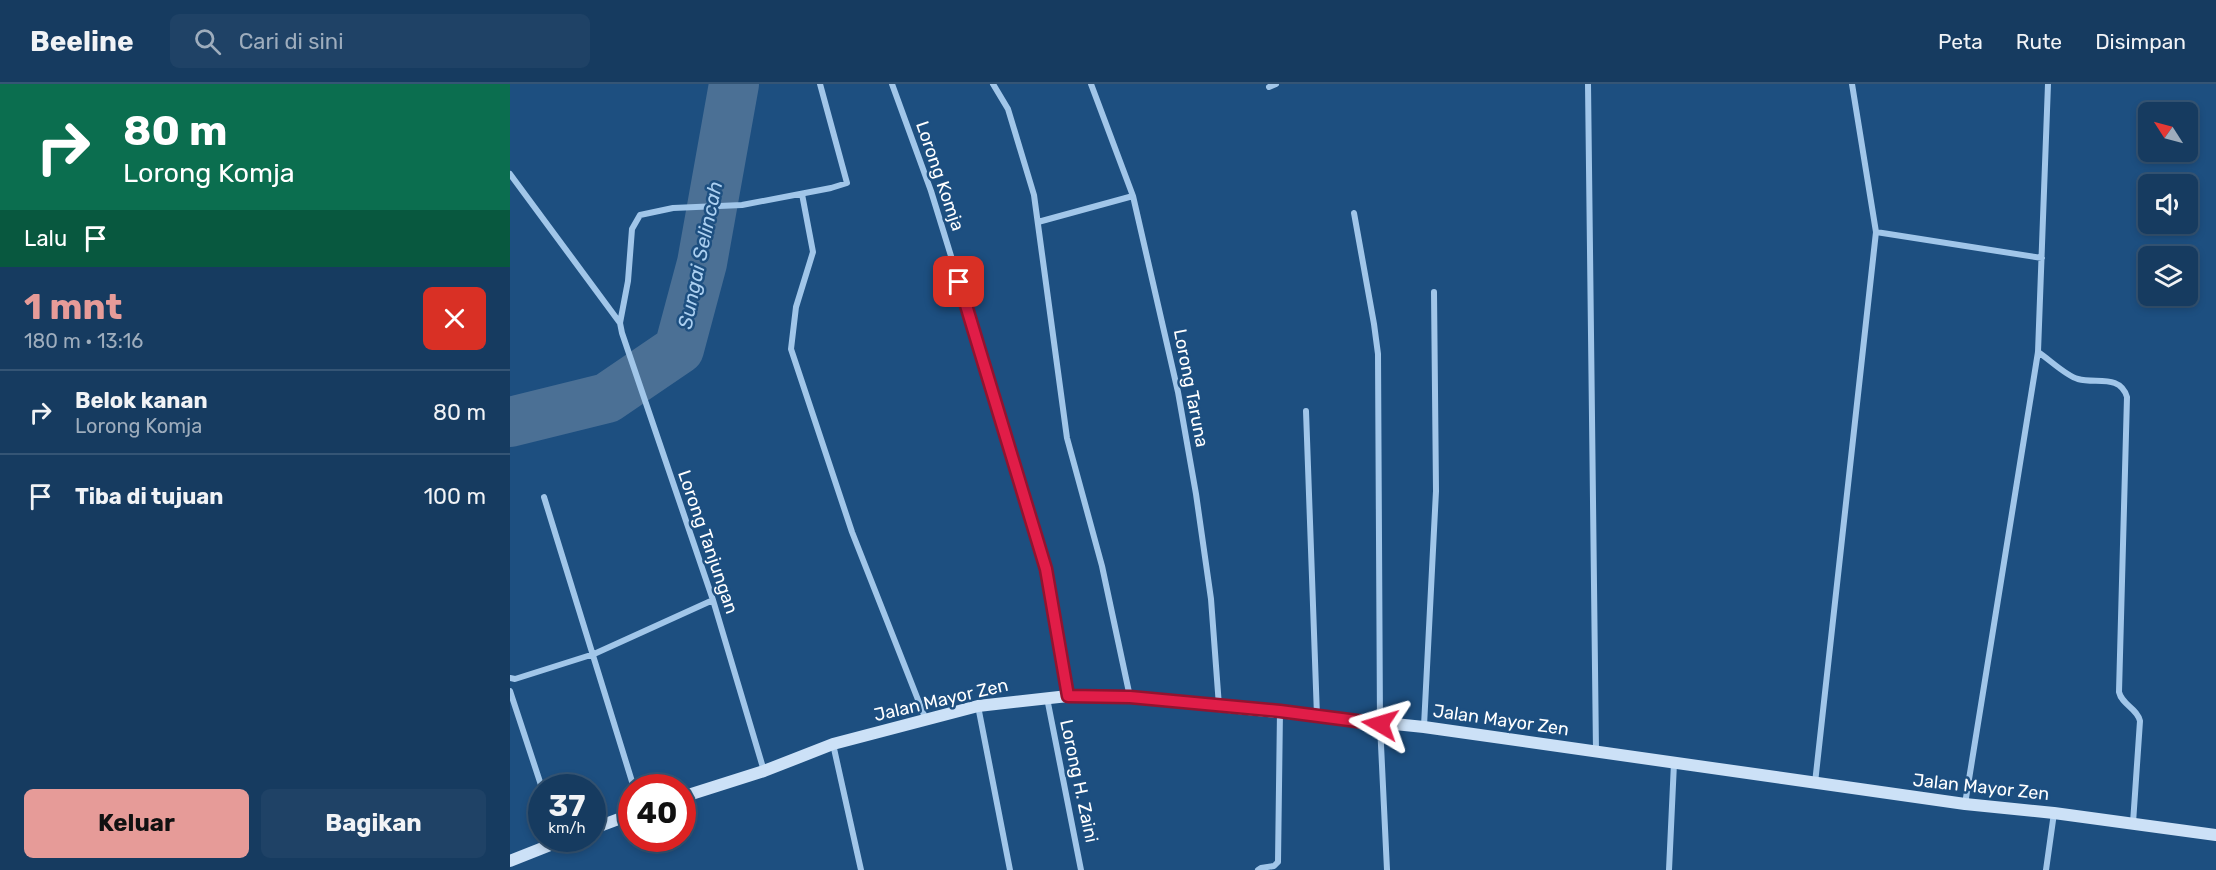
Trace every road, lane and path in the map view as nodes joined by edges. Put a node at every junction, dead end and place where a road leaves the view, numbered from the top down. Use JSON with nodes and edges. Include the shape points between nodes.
{"nodes":[{"id":1,"x":820,"y":84,"type":"edge"},
{"id":2,"x":892,"y":84,"type":"edge"},
{"id":3,"x":993,"y":84,"type":"edge"},
{"id":4,"x":1091,"y":84,"type":"edge"},
{"id":5,"x":1276,"y":84,"type":"edge"},
{"id":6,"x":1588,"y":84,"type":"edge"},
{"id":7,"x":1852,"y":84,"type":"edge"},
{"id":8,"x":2048,"y":84,"type":"edge"},
{"id":9,"x":1269,"y":87,"type":"dead end"},
{"id":10,"x":510,"y":174,"type":"edge"},
{"id":11,"x":802,"y":194,"type":"junction"},
{"id":12,"x":1132,"y":196,"type":"junction"},
{"id":13,"x":1354,"y":213,"type":"dead end"},
{"id":14,"x":1038,"y":222,"type":"junction"},
{"id":15,"x":1876,"y":232,"type":"junction"},
{"id":16,"x":2042,"y":258,"type":"junction"},
{"id":17,"x":1434,"y":292,"type":"dead end"},
{"id":18,"x":620,"y":323,"type":"junction"},
{"id":19,"x":2038,"y":352,"type":"junction"},
{"id":20,"x":1306,"y":411,"type":"dead end"},
{"id":21,"x":544,"y":497,"type":"dead end"},
{"id":22,"x":713,"y":600,"type":"junction"},
{"id":23,"x":594,"y":654,"type":"junction"},
{"id":24,"x":510,"y":678,"type":"edge"},
{"id":25,"x":510,"y":691,"type":"edge"},
{"id":26,"x":1068,"y":696,"type":"junction"},
{"id":27,"x":1130,"y":697,"type":"junction"},
{"id":28,"x":1047,"y":698,"type":"junction"},
{"id":29,"x":978,"y":706,"type":"junction"},
{"id":30,"x":1219,"y":706,"type":"junction"},
{"id":31,"x":1280,"y":711,"type":"junction"},
{"id":32,"x":1317,"y":716,"type":"junction"},
{"id":33,"x":927,"y":721,"type":"junction"},
{"id":34,"x":1380,"y":724,"type":"junction"},
{"id":35,"x":1424,"y":727,"type":"junction"},
{"id":36,"x":833,"y":744,"type":"junction"},
{"id":37,"x":1596,"y":751,"type":"junction"},
{"id":38,"x":1674,"y":763,"type":"junction"},
{"id":39,"x":764,"y":771,"type":"junction"},
{"id":40,"x":537,"y":774,"type":"edge"},
{"id":41,"x":630,"y":774,"type":"edge"},
{"id":42,"x":1815,"y":784,"type":"junction"},
{"id":43,"x":696,"y":793,"type":"edge"},
{"id":44,"x":1965,"y":804,"type":"junction"},
{"id":45,"x":2054,"y":813,"type":"junction"},
{"id":46,"x":2133,"y":824,"type":"junction"},
{"id":47,"x":2216,"y":835,"type":"edge"},
{"id":48,"x":531,"y":852,"type":"edge"},
{"id":49,"x":510,"y":861,"type":"edge"},
{"id":50,"x":861,"y":870,"type":"edge"},
{"id":51,"x":1010,"y":870,"type":"edge"},
{"id":52,"x":1082,"y":870,"type":"edge"},
{"id":53,"x":1258,"y":870,"type":"edge"},
{"id":54,"x":1387,"y":870,"type":"edge"},
{"id":55,"x":1669,"y":870,"type":"edge"},
{"id":56,"x":2046,"y":870,"type":"edge"}],
"edges":[{"from":1,"to":11,"type":"street","via":[[848,181]]},
{"from":2,"to":26,"type":"street","name":"Lorong Komja","via":[[931,191],[1035,529],[1046,569]]},
{"from":3,"to":14,"type":"street","via":[[1008,109],[1034,195]]},
{"from":4,"to":12,"type":"street","name":"Lorong Taruna"},
{"from":5,"to":9,"type":"street"},
{"from":6,"to":37,"type":"street"},
{"from":7,"to":15,"type":"street"},
{"from":8,"to":16,"type":"street"},
{"from":10,"to":18,"type":"street"},
{"from":11,"to":18,"type":"street","via":[[742,205],[673,208],[640,215],[633,223]]},
{"from":11,"to":33,"type":"street","via":[[813,252],[796,307],[791,349],[852,532]]},
{"from":12,"to":14,"type":"street"},
{"from":12,"to":30,"type":"street","name":"Lorong Taruna","via":[[1187,440],[1211,599]]},
{"from":13,"to":34,"type":"street","via":[[1378,354]]},
{"from":14,"to":27,"type":"street","via":[[1067,438],[1102,566]]},
{"from":15,"to":16,"type":"street"},
{"from":15,"to":42,"type":"street"},
{"from":16,"to":19,"type":"street"},
{"from":17,"to":35,"type":"street","via":[[1436,491]]},
{"from":18,"to":22,"type":"street","name":"Lorong Tanjungan"},
{"from":19,"to":44,"type":"street"},
{"from":19,"to":46,"type":"street","via":[[2077,379],[2121,385],[2127,397],[2119,692],[2124,702],[2138,713],[2140,721]]},
{"from":20,"to":32,"type":"street"},
{"from":21,"to":23,"type":"street"},
{"from":22,"to":23,"type":"street"},
{"from":22,"to":39,"type":"street","name":"Lorong Tanjungan"},
{"from":23,"to":24,"type":"street"},
{"from":23,"to":41,"type":"street"},
{"from":25,"to":40,"type":"street"},
{"from":26,"to":27,"type":"street","name":"Jalan Mayor Zen"},
{"from":26,"to":28,"type":"street","name":"Jalan Mayor Zen"},
{"from":27,"to":30,"type":"street","name":"Jalan Mayor Zen"},
{"from":28,"to":29,"type":"street","name":"Jalan Mayor Zen"},
{"from":28,"to":52,"type":"street","name":"Lorong H. Zaini"},
{"from":29,"to":33,"type":"street","name":"Jalan Mayor Zen"},
{"from":29,"to":51,"type":"street"},
{"from":30,"to":31,"type":"street","name":"Jalan Mayor Zen"},
{"from":31,"to":32,"type":"street","name":"Jalan Mayor Zen"},
{"from":31,"to":53,"type":"street","via":[[1278,862]]},
{"from":32,"to":34,"type":"street","name":"Jalan Mayor Zen"},
{"from":33,"to":36,"type":"street","name":"Jalan Mayor Zen"},
{"from":34,"to":35,"type":"street","name":"Jalan Mayor Zen"},
{"from":34,"to":54,"type":"street"},
{"from":35,"to":37,"type":"street","name":"Jalan Mayor Zen"},
{"from":36,"to":39,"type":"street","name":"Jalan Mayor Zen"},
{"from":36,"to":50,"type":"street"},
{"from":37,"to":38,"type":"street","name":"Jalan Mayor Zen"},
{"from":38,"to":42,"type":"street","name":"Jalan Mayor Zen"},
{"from":38,"to":55,"type":"street"},
{"from":39,"to":43,"type":"street","name":"Jalan Mayor Zen"},
{"from":42,"to":44,"type":"street","name":"Jalan Mayor Zen"},
{"from":44,"to":45,"type":"street","name":"Jalan Mayor Zen"},
{"from":45,"to":46,"type":"street","name":"Jalan Mayor Zen"},
{"from":45,"to":56,"type":"street"},
{"from":46,"to":47,"type":"street","name":"Jalan Mayor Zen"},
{"from":48,"to":49,"type":"street"}]}
